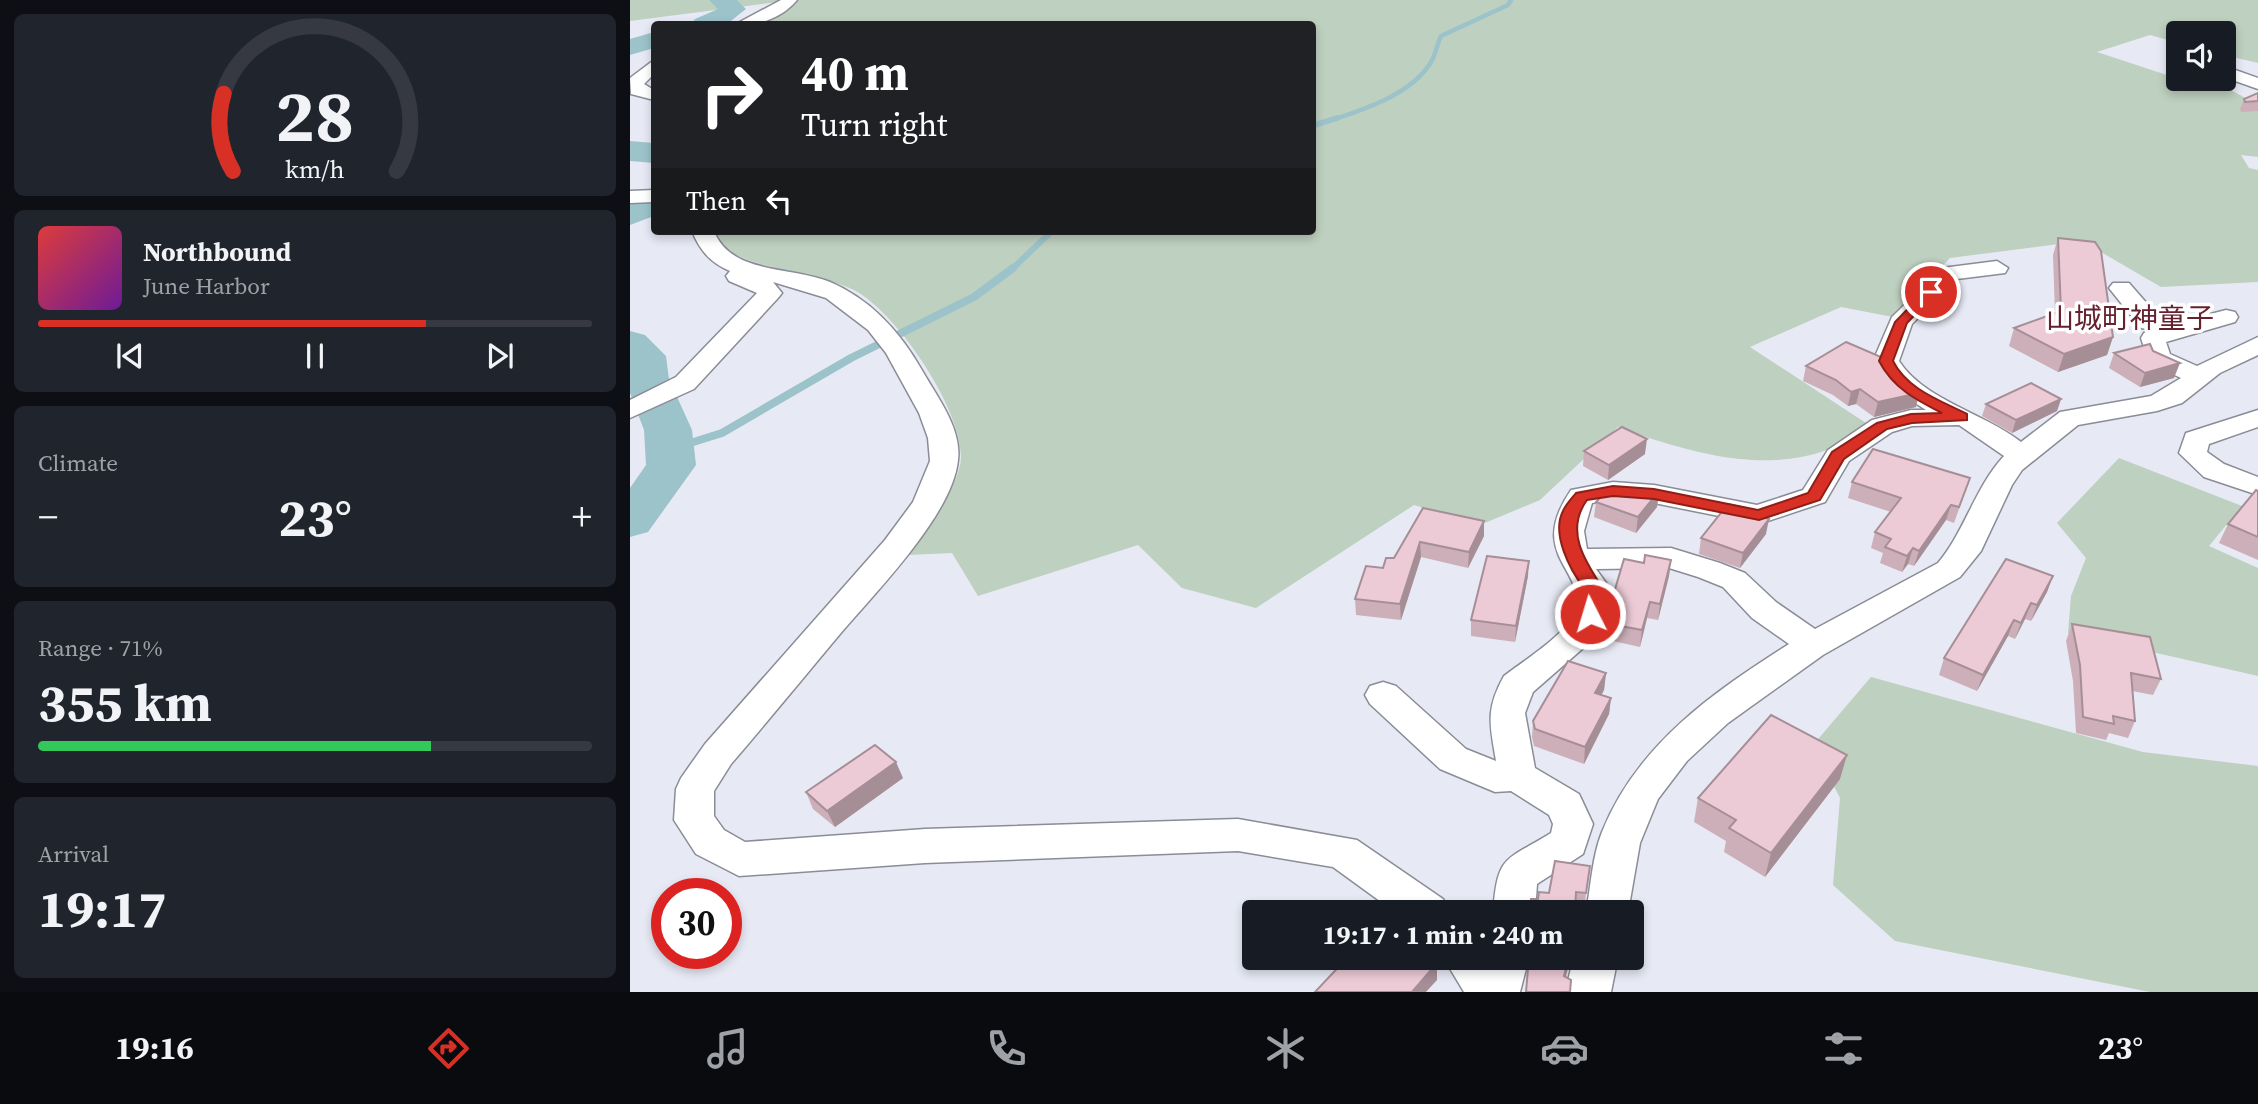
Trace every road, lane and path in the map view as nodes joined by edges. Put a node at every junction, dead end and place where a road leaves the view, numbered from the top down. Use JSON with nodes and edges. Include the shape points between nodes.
{"nodes":[{"id":1,"x":790,"y":0,"type":"edge"},
{"id":2,"x":751,"y":21,"type":"edge"},
{"id":3,"x":651,"y":68,"type":"edge"},
{"id":4,"x":2236,"y":76,"type":"edge"},
{"id":5,"x":2258,"y":84,"type":"edge"},
{"id":6,"x":651,"y":94,"type":"edge"},
{"id":7,"x":651,"y":196,"type":"edge"},
{"id":8,"x":630,"y":197,"type":"edge"},
{"id":9,"x":704,"y":235,"type":"edge"},
{"id":10,"x":725,"y":262,"type":"junction"},
{"id":11,"x":1997,"y":268,"type":"dead end"},
{"id":12,"x":2121,"y":288,"type":"dead end"},
{"id":13,"x":2226,"y":317,"type":"dead end"},
{"id":14,"x":2193,"y":325,"type":"junction"},
{"id":15,"x":2258,"y":345,"type":"edge"},
{"id":16,"x":2199,"y":377,"type":"junction"},
{"id":17,"x":630,"y":410,"type":"edge"},
{"id":18,"x":1962,"y":417,"type":"junction"},
{"id":19,"x":2258,"y":418,"type":"edge"},
{"id":20,"x":2022,"y":456,"type":"junction"},
{"id":21,"x":2258,"y":486,"type":"edge"},
{"id":22,"x":1575,"y":559,"type":"junction"},
{"id":23,"x":1814,"y":645,"type":"junction"},
{"id":24,"x":1383,"y":695,"type":"dead end"},
{"id":25,"x":1517,"y":776,"type":"junction"},
{"id":26,"x":1411,"y":900,"type":"edge"},
{"id":27,"x":1515,"y":900,"type":"edge"},
{"id":28,"x":1609,"y":900,"type":"edge"},
{"id":29,"x":1474,"y":970,"type":"edge"},
{"id":30,"x":1503,"y":970,"type":"edge"},
{"id":31,"x":1593,"y":970,"type":"edge"},
{"id":32,"x":1490,"y":992,"type":"edge"},
{"id":33,"x":1497,"y":992,"type":"edge"},
{"id":34,"x":1588,"y":992,"type":"edge"}],
"edges":[{"from":1,"to":2,"type":"street"},
{"from":3,"to":6,"type":"street","via":[[635,83],[636,90]]},
{"from":4,"to":5,"type":"street"},
{"from":7,"to":8,"type":"street"},
{"from":9,"to":10,"type":"street","via":[[710,250]]},
{"from":10,"to":17,"type":"street","via":[[720,268],[764,286],[770,293],[685,383]]},
{"from":10,"to":26,"type":"street","via":[[804,281],[860,306],[905,363],[937,422],[944,460],[927,503],[892,553],[718,754],[695,789],[694,820],[710,842],[739,859],[774,859],[925,846],[1238,835],[1343,852]]},
{"from":11,"to":18,"type":"street","via":[[1950,273],[1901,322],[1888,348],[1886,361],[1894,377],[1938,408]]},
{"from":12,"to":14,"type":"street","via":[[2150,323],[2183,321]]},
{"from":13,"to":14,"type":"street"},
{"from":14,"to":16,"type":"street","via":[[2153,338],[2158,358]]},
{"from":15,"to":16,"type":"street"},
{"from":16,"to":20,"type":"street","via":[[2157,403],[2070,418]]},
{"from":18,"to":20,"type":"street"},
{"from":18,"to":22,"type":"street","via":[[1911,418],[1882,426],[1838,456],[1814,496],[1759,515],[1654,494],[1613,491],[1582,496],[1570,512],[1567,531]]},
{"from":19,"to":21,"type":"street","via":[[2196,439],[2193,453],[2201,463],[2229,478]]},
{"from":20,"to":23,"type":"street","via":[[1997,485],[1965,551],[1949,570]]},
{"from":22,"to":23,"type":"street","via":[[1671,558],[1709,570],[1734,580],[1764,610]]},
{"from":22,"to":25,"type":"street","via":[[1593,587],[1590,614],[1577,635],[1517,685],[1507,713]]},
{"from":23,"to":28,"type":"street","via":[[1731,700],[1678,746],[1643,792],[1622,832]]},
{"from":24,"to":25,"type":"street","via":[[1453,759],[1495,776]]},
{"from":25,"to":27,"type":"street","via":[[1565,805],[1573,824],[1569,842],[1517,875]]},
{"from":29,"to":32,"type":"street"},
{"from":30,"to":33,"type":"street"},
{"from":31,"to":34,"type":"street"}]}
